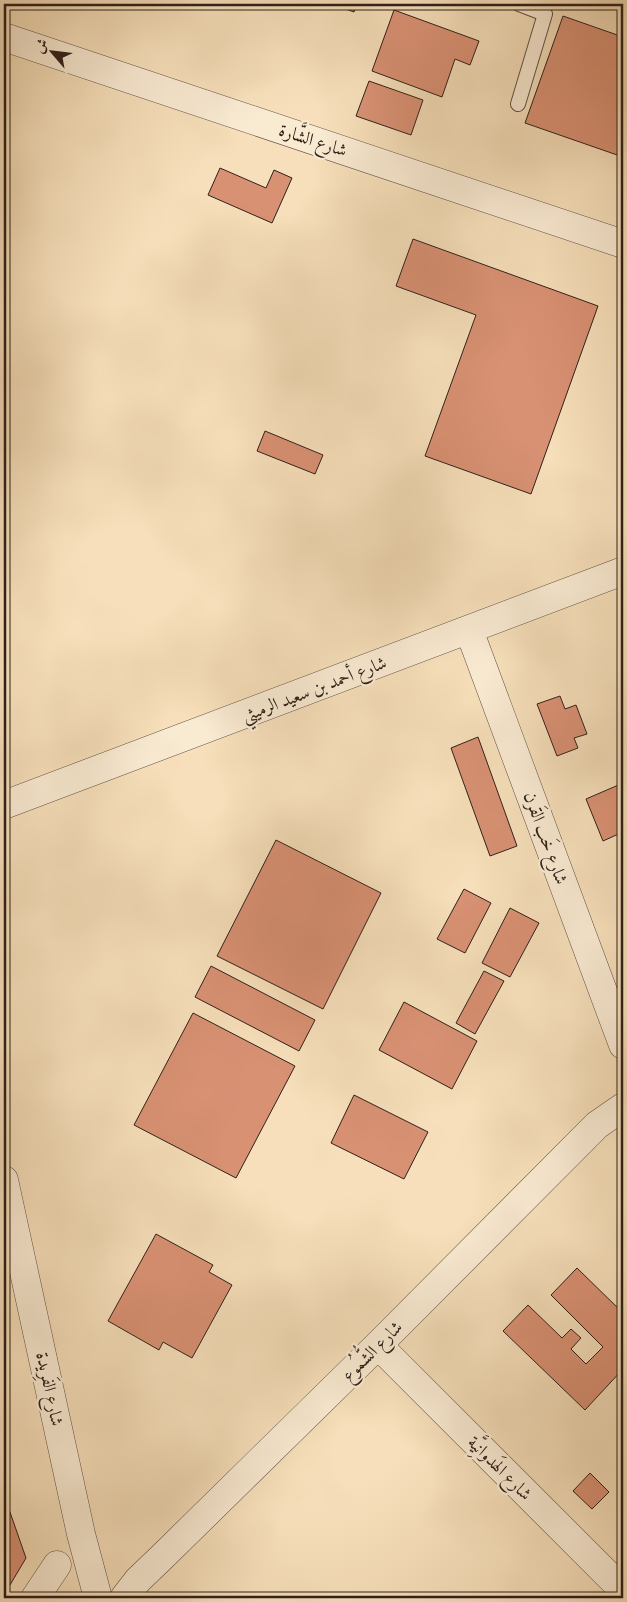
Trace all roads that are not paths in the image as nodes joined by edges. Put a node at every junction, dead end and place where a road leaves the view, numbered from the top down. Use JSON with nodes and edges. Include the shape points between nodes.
{"nodes":[{"id":1,"x":519,"y":4,"type":"edge"},
{"id":2,"x":4,"y":37,"type":"edge"},
{"id":3,"x":518,"y":104,"type":"dead end"},
{"id":4,"x":623,"y":244,"type":"edge"},
{"id":5,"x":623,"y":571,"type":"edge"},
{"id":6,"x":469,"y":630,"type":"junction"},
{"id":7,"x":4,"y":805,"type":"edge"},
{"id":8,"x":623,"y":1045,"type":"edge"},
{"id":9,"x":623,"y":1107,"type":"edge"},
{"id":10,"x":4,"y":1180,"type":"edge"},
{"id":11,"x":9,"y":1237,"type":"edge"},
{"id":12,"x":378,"y":1345,"type":"junction"},
{"id":13,"x":57,"y":1565,"type":"dead end"},
{"id":14,"x":623,"y":1590,"type":"edge"},
{"id":15,"x":35,"y":1598,"type":"edge"},
{"id":16,"x":98,"y":1598,"type":"edge"},
{"id":17,"x":124,"y":1598,"type":"edge"}],
"edges":[{"from":1,"to":3,"type":"lane","via":[[545,14]]},
{"from":2,"to":4,"type":"street","name":"شارع الشَّارة"},
{"from":5,"to":6,"type":"street","name":"شارع أحمد بن سعيد الرميثي"},
{"from":6,"to":7,"type":"street","name":"شارع أحمد بن سعيد الرميثي"},
{"from":6,"to":8,"type":"street","name":"شارع خَب القَرن"},
{"from":9,"to":12,"type":"street","name":"شارع الشُّمُوع","via":[[597,1125]]},
{"from":10,"to":11,"type":"street","name":"شارع الفَرِيدة"},
{"from":11,"to":16,"type":"street","name":"شارع الفَرِيدة"},
{"from":12,"to":14,"type":"street","name":"شارع الهَدوانِيَّة"},
{"from":12,"to":17,"type":"street","name":"شارع الشُّمُوع","via":[[162,1556]]},
{"from":13,"to":15,"type":"street"}]}
